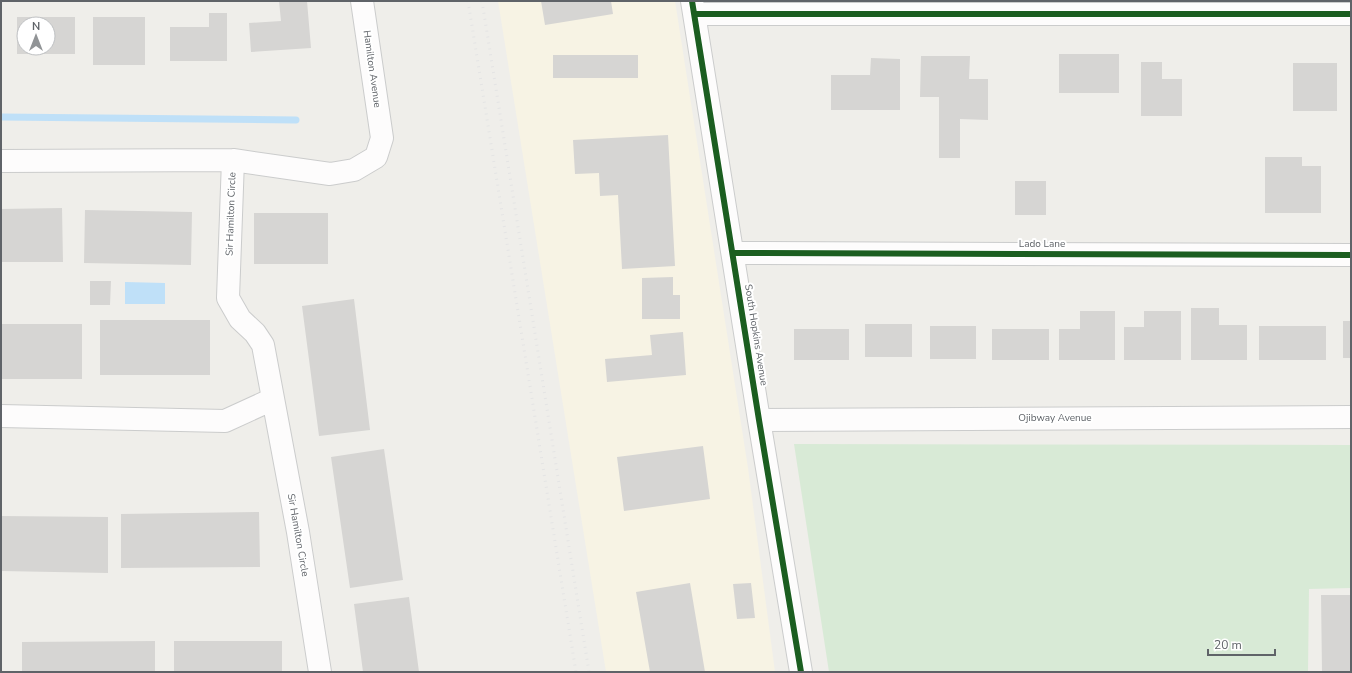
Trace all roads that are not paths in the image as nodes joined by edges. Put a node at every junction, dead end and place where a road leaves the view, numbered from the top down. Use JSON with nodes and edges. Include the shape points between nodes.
{"nodes":[{"id":1,"x":362,"y":1,"type":"edge"},
{"id":2,"x":1230,"y":7,"type":"edge"},
{"id":3,"x":694,"y":8,"type":"edge"},
{"id":4,"x":1351,"y":14,"type":"edge"},
{"id":5,"x":382,"y":138,"type":"joint"},
{"id":6,"x":233,"y":160,"type":"junction"},
{"id":7,"x":1,"y":161,"type":"edge"},
{"id":8,"x":733,"y":253,"type":"junction"},
{"id":9,"x":1351,"y":255,"type":"edge"},
{"id":10,"x":273,"y":399,"type":"junction"},
{"id":11,"x":1,"y":416,"type":"edge"},
{"id":12,"x":1351,"y":417,"type":"edge"},
{"id":13,"x":759,"y":420,"type":"junction"},
{"id":14,"x":320,"y":672,"type":"edge"},
{"id":15,"x":801,"y":672,"type":"edge"}],
"edges":[{"from":1,"to":5,"type":"street","name":"Hamilton Avenue"},
{"from":2,"to":3,"type":"street"},
{"from":2,"to":4,"type":"street"},
{"from":3,"to":8,"type":"street","name":"South Hopkins Avenue"},
{"from":5,"to":6,"type":"street","name":"Sir Hamilton Circle","via":[[376,157],[354,170],[330,174]]},
{"from":6,"to":7,"type":"street","name":"Sir Hamilton Circle"},
{"from":6,"to":10,"type":"street","name":"Sir Hamilton Circle","via":[[228,298],[240,319],[263,345]]},
{"from":8,"to":9,"type":"street","name":"Lado Lane"},
{"from":8,"to":13,"type":"street","name":"South Hopkins Avenue"},
{"from":10,"to":11,"type":"street","via":[[225,421]]},
{"from":10,"to":14,"type":"street","name":"Sir Hamilton Circle","via":[[298,532]]},
{"from":12,"to":13,"type":"street","name":"Ojibway Avenue"},
{"from":13,"to":15,"type":"street","name":"South Hopkins Avenue"}]}
